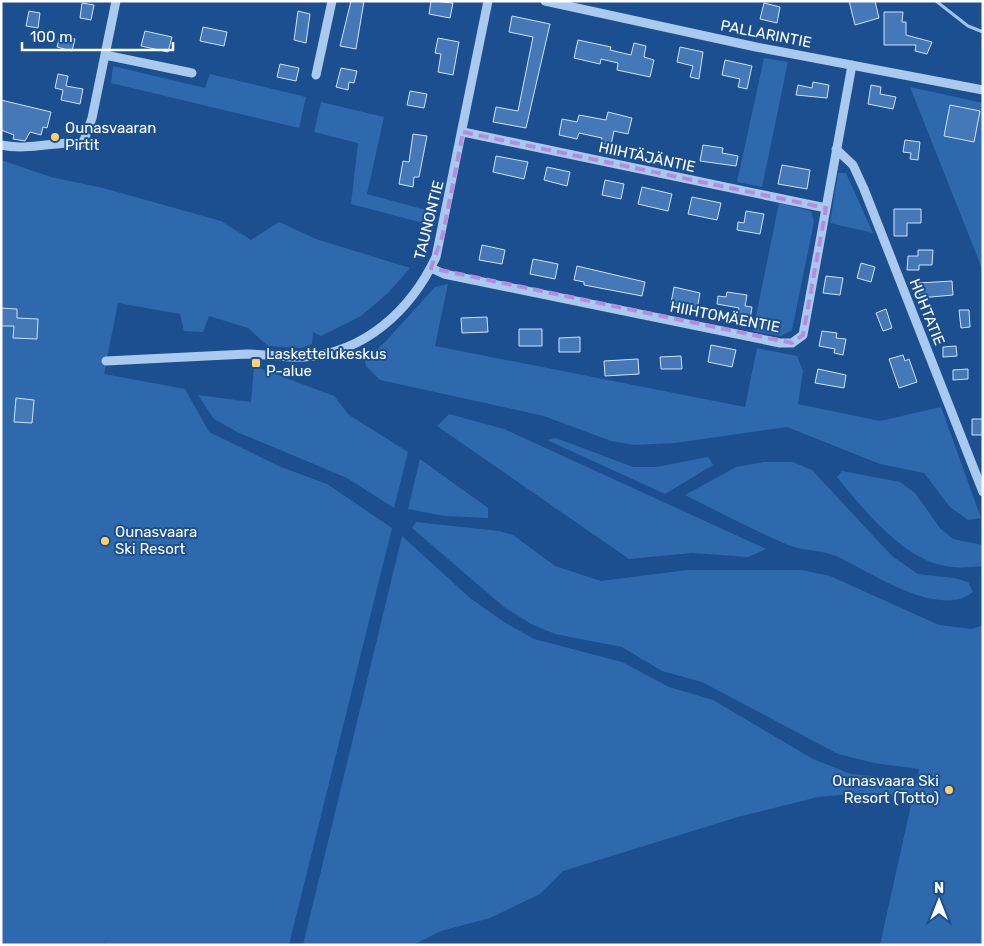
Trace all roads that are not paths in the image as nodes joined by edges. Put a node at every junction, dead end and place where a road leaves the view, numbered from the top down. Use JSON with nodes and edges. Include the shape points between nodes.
{"nodes":[{"id":1,"x":116,"y":1,"type":"edge"},
{"id":2,"x":332,"y":1,"type":"edge"},
{"id":3,"x":488,"y":1,"type":"edge"},
{"id":4,"x":545,"y":1,"type":"edge"},
{"id":5,"x":105,"y":56,"type":"junction"},
{"id":6,"x":852,"y":65,"type":"junction"},
{"id":7,"x":192,"y":73,"type":"dead end"},
{"id":8,"x":316,"y":75,"type":"dead end"},
{"id":9,"x":983,"y":90,"type":"edge"},
{"id":10,"x":464,"y":132,"type":"junction"},
{"id":11,"x":1,"y":145,"type":"edge"},
{"id":12,"x":836,"y":149,"type":"junction"},
{"id":13,"x":826,"y":208,"type":"junction"},
{"id":14,"x":431,"y":268,"type":"junction"},
{"id":15,"x":106,"y":361,"type":"dead end"},
{"id":16,"x":983,"y":492,"type":"edge"}],
"edges":[{"from":1,"to":5,"type":"street"},
{"from":2,"to":8,"type":"street"},
{"from":3,"to":10,"type":"street","name":"TAUNONTIE"},
{"from":4,"to":6,"type":"street","name":"PALLARINTIE"},
{"from":5,"to":7,"type":"street"},
{"from":5,"to":11,"type":"street","via":[[92,118],[83,143]]},
{"from":6,"to":9,"type":"street","name":"PALLARINTIE"},
{"from":6,"to":12,"type":"street","name":"HIIHTOMÄENTIE"},
{"from":10,"to":13,"type":"street","name":"HIIHTÄJÄNTIE"},
{"from":10,"to":14,"type":"street","name":"TAUNONTIE","via":[[443,234]]},
{"from":12,"to":13,"type":"street","name":"HIIHTOMÄENTIE"},
{"from":12,"to":16,"type":"street","name":"HUHTATIE","via":[[853,164],[864,189]]},
{"from":13,"to":14,"type":"street","name":"HIIHTOMÄENTIE","via":[[803,335],[792,343],[444,274]]},
{"from":14,"to":15,"type":"street","name":"TAUNONTIE","via":[[409,301],[388,322],[369,337],[331,352],[283,358],[250,354]]}]}
